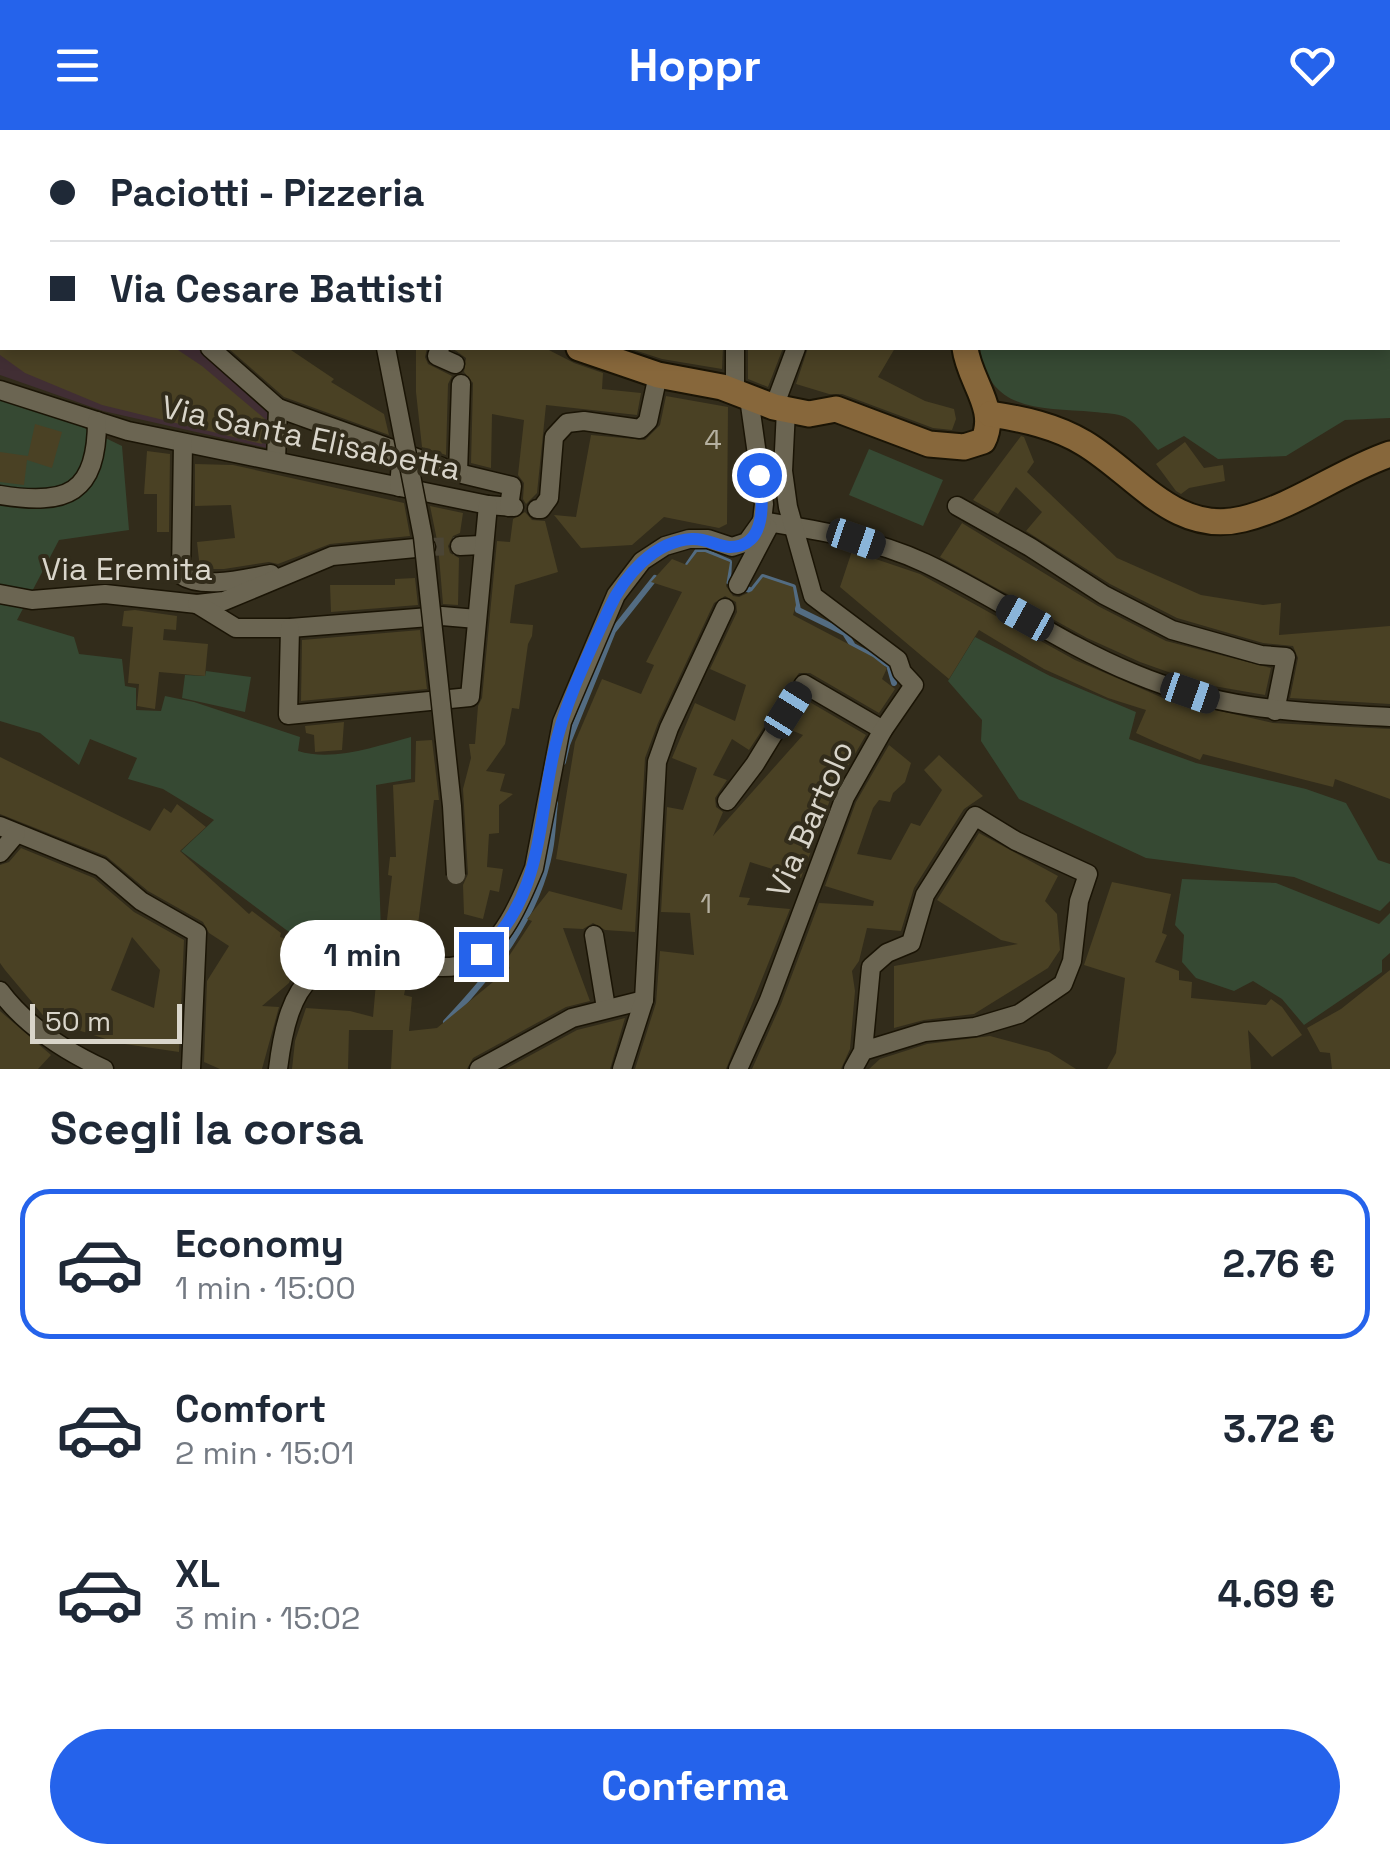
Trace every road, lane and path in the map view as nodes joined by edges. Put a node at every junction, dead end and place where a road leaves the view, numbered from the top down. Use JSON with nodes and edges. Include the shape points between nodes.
{"nodes":[{"id":1,"x":212,"y":350,"type":"edge"},
{"id":2,"x":386,"y":350,"type":"edge"},
{"id":3,"x":439,"y":350,"type":"edge"},
{"id":4,"x":585,"y":350,"type":"edge"},
{"id":5,"x":736,"y":350,"type":"edge"},
{"id":6,"x":795,"y":350,"type":"edge"},
{"id":7,"x":966,"y":350,"type":"edge"},
{"id":8,"x":455,"y":364,"type":"dead end"},
{"id":9,"x":658,"y":374,"type":"junction"},
{"id":10,"x":462,"y":384,"type":"dead end"},
{"id":11,"x":0,"y":390,"type":"edge"},
{"id":12,"x":771,"y":404,"type":"junction"},
{"id":13,"x":278,"y":408,"type":"junction"},
{"id":14,"x":990,"y":414,"type":"junction"},
{"id":15,"x":97,"y":421,"type":"junction"},
{"id":16,"x":184,"y":443,"type":"junction"},
{"id":17,"x":392,"y":449,"type":"junction"},
{"id":18,"x":1390,"y":454,"type":"edge"},
{"id":19,"x":276,"y":460,"type":"junction"},
{"id":20,"x":458,"y":473,"type":"junction"},
{"id":21,"x":399,"y":487,"type":"junction"},
{"id":22,"x":0,"y":495,"type":"edge"},
{"id":23,"x":488,"y":505,"type":"junction"},
{"id":24,"x":956,"y":506,"type":"dead end"},
{"id":25,"x":539,"y":509,"type":"dead end"},
{"id":26,"x":766,"y":522,"type":"junction"},
{"id":27,"x":792,"y":525,"type":"junction"},
{"id":28,"x":482,"y":545,"type":"junction"},
{"id":29,"x":426,"y":546,"type":"tunnel mouth"},
{"id":30,"x":460,"y":546,"type":"tunnel mouth"},
{"id":31,"x":290,"y":572,"type":"junction"},
{"id":32,"x":738,"y":585,"type":"dead end"},
{"id":33,"x":0,"y":594,"type":"edge"},
{"id":34,"x":196,"y":604,"type":"junction"},
{"id":35,"x":725,"y":608,"type":"dead end"},
{"id":36,"x":477,"y":618,"type":"junction"},
{"id":37,"x":290,"y":628,"type":"junction"},
{"id":38,"x":1274,"y":711,"type":"junction"},
{"id":39,"x":1390,"y":718,"type":"edge"},
{"id":40,"x":883,"y":730,"type":"junction"},
{"id":41,"x":727,"y":800,"type":"dead end"},
{"id":42,"x":8,"y":830,"type":"edge"},
{"id":43,"x":0,"y":853,"type":"edge"},
{"id":44,"x":456,"y":875,"type":"dead end"},
{"id":45,"x":594,"y":935,"type":"dead end"},
{"id":46,"x":0,"y":991,"type":"edge"},
{"id":47,"x":644,"y":1000,"type":"junction"},
{"id":48,"x":606,"y":1008,"type":"junction"},
{"id":49,"x":863,"y":1051,"type":"junction"},
{"id":50,"x":66,"y":1062,"type":"edge"},
{"id":51,"x":104,"y":1069,"type":"edge"},
{"id":52,"x":191,"y":1069,"type":"edge"},
{"id":53,"x":278,"y":1069,"type":"edge"},
{"id":54,"x":479,"y":1069,"type":"edge"},
{"id":55,"x":622,"y":1069,"type":"edge"},
{"id":56,"x":738,"y":1069,"type":"edge"},
{"id":57,"x":853,"y":1069,"type":"edge"}],
"edges":[{"from":1,"to":13,"type":"street"},
{"from":2,"to":44,"type":"street","bridge":true,"via":[[423,537]]},
{"from":3,"to":8,"type":"street","via":[[436,356]]},
{"from":4,"to":9,"type":"main road"},
{"from":5,"to":12,"type":"street"},
{"from":6,"to":12,"type":"street"},
{"from":7,"to":14,"type":"main road"},
{"from":9,"to":12,"type":"main road"},
{"from":9,"to":25,"type":"street","via":[[648,421],[640,429],[584,421],[567,424],[554,437],[550,498]]},
{"from":10,"to":20,"type":"street"},
{"from":11,"to":15,"type":"street","name":"Via Santa Elisabetta"},
{"from":12,"to":14,"type":"main road","via":[[836,409],[929,444],[964,447],[983,441]]},
{"from":12,"to":26,"type":"street"},
{"from":12,"to":27,"type":"street"},
{"from":13,"to":17,"type":"street"},
{"from":13,"to":19,"type":"street"},
{"from":14,"to":18,"type":"main road","via":[[1086,444],[1162,503],[1200,520],[1244,519]]},
{"from":15,"to":16,"type":"street","name":"Via Santa Elisabetta"},
{"from":15,"to":22,"type":"street","via":[[89,471],[66,496]]},
{"from":16,"to":19,"type":"street","name":"Via Santa Elisabetta"},
{"from":16,"to":31,"type":"street","via":[[181,575],[208,581]]},
{"from":17,"to":20,"type":"street"},
{"from":17,"to":21,"type":"street","via":[[402,463]]},
{"from":19,"to":21,"type":"street","name":"Via Santa Elisabetta"},
{"from":20,"to":23,"type":"street","name":"Via Santa Elisabetta","via":[[512,486],[512,507]]},
{"from":21,"to":23,"type":"street","name":"Via Santa Elisabetta"},
{"from":23,"to":28,"type":"street"},
{"from":24,"to":38,"type":"street","via":[[1172,630],[1286,657]]},
{"from":26,"to":27,"type":"street"},
{"from":26,"to":32,"type":"street"},
{"from":26,"to":53,"type":"street","via":[[748,542],[732,547],[689,539],[665,546],[642,561],[616,596],[562,722],[530,880],[494,941],[457,966],[363,957],[337,961],[307,982],[292,1006]]},
{"from":27,"to":38,"type":"street","via":[[923,562],[1138,676],[1216,702]]},
{"from":27,"to":40,"type":"street","name":"Via Bartolo","via":[[813,596],[898,660],[914,686]]},
{"from":28,"to":30,"type":"street"},
{"from":28,"to":36,"type":"street"},
{"from":29,"to":31,"type":"street","name":"Via Eremita","via":[[332,556]]},
{"from":31,"to":34,"type":"street","name":"Via Eremita","via":[[224,601]]},
{"from":33,"to":34,"type":"street","name":"Via Eremita","via":[[32,600],[104,594]]},
{"from":34,"to":37,"type":"street","via":[[236,628]]},
{"from":35,"to":47,"type":"street","via":[[658,762]]},
{"from":36,"to":37,"type":"street"},
{"from":36,"to":37,"type":"street","via":[[470,697],[288,715]]},
{"from":38,"to":39,"type":"street"},
{"from":40,"to":41,"type":"street","via":[[804,684]]},
{"from":40,"to":56,"type":"street","name":"Via Bartolo","via":[[845,798]]},
{"from":42,"to":43,"type":"street"},
{"from":42,"to":52,"type":"street","via":[[101,868],[197,933]]},
{"from":45,"to":48,"type":"street"},
{"from":46,"to":50,"type":"street"},
{"from":47,"to":48,"type":"street"},
{"from":47,"to":55,"type":"street"},
{"from":48,"to":54,"type":"street","via":[[572,1018]]},
{"from":49,"to":49,"type":"street","via":[[872,967],[910,943],[926,894],[975,816],[1088,874],[1063,984],[1019,1014]]},
{"from":49,"to":57,"type":"street"},
{"from":50,"to":51,"type":"street"}]}
